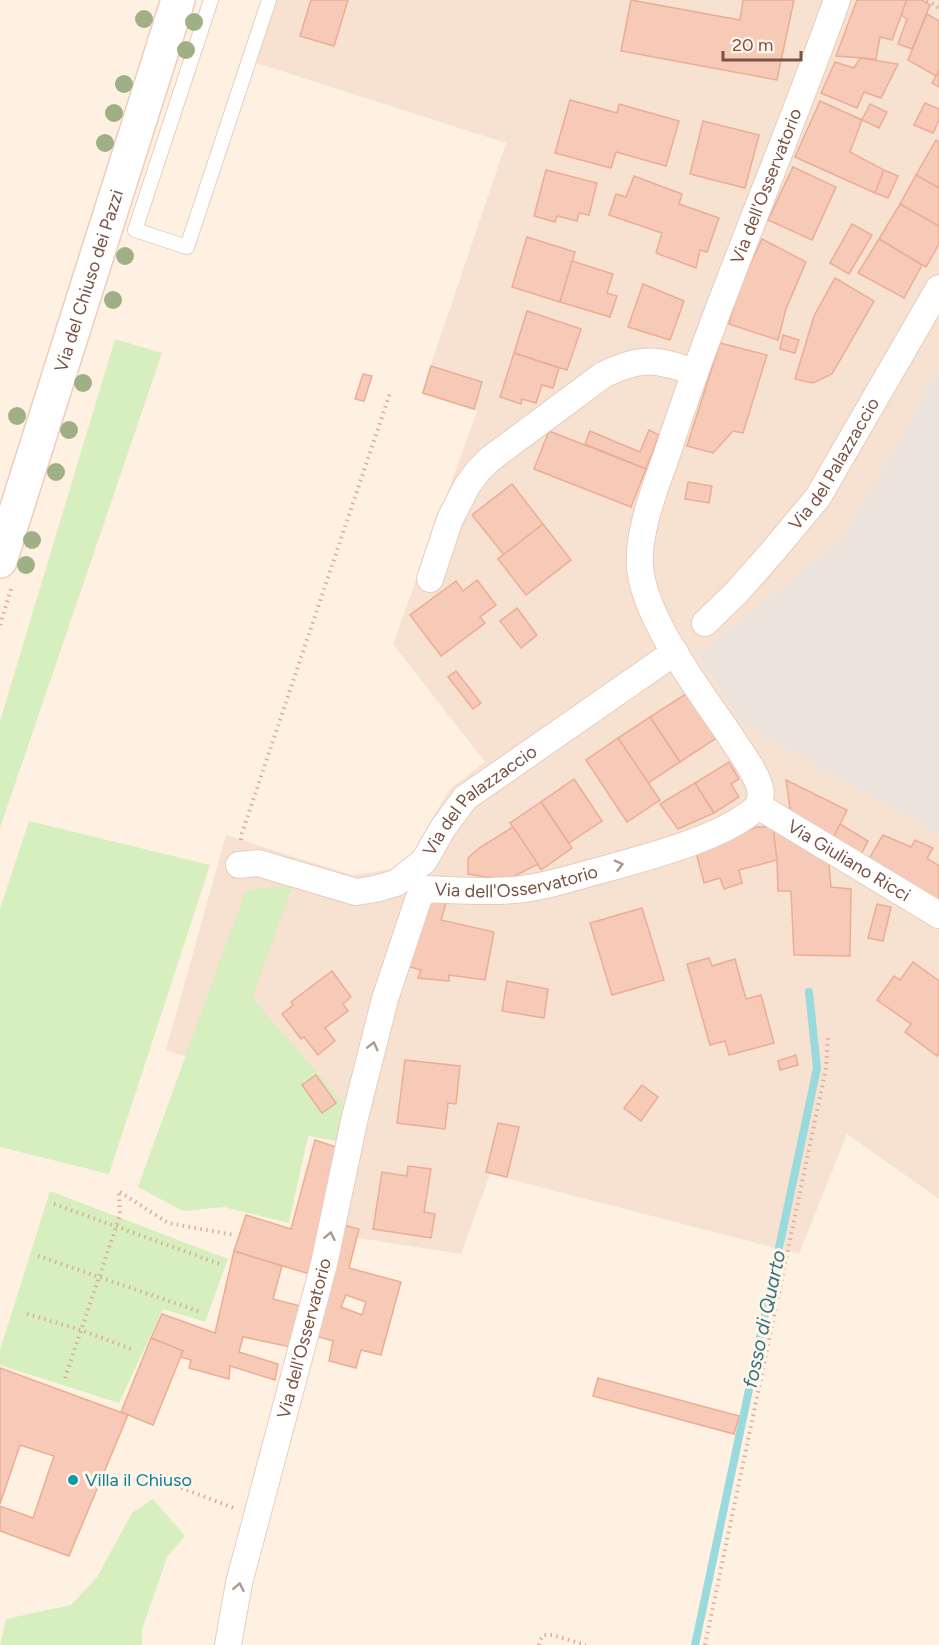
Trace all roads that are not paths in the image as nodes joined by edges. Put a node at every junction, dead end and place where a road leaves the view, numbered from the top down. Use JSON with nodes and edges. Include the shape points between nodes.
{"nodes":[{"id":1,"x":178,"y":0,"type":"edge"},
{"id":2,"x":211,"y":0,"type":"edge"},
{"id":3,"x":269,"y":0,"type":"edge"},
{"id":4,"x":837,"y":0,"type":"edge"},
{"id":5,"x":939,"y":288,"type":"edge"},
{"id":6,"x":694,"y":372,"type":"junction"},
{"id":7,"x":0,"y":561,"type":"edge"},
{"id":8,"x":430,"y":579,"type":"dead end"},
{"id":9,"x":705,"y":623,"type":"dead end"},
{"id":10,"x":675,"y":652,"type":"junction"},
{"id":11,"x":758,"y":806,"type":"junction"},
{"id":12,"x":239,"y":865,"type":"road end"},
{"id":13,"x":939,"y":915,"type":"edge"},
{"id":14,"x":228,"y":1645,"type":"edge"}],
"edges":[{"from":1,"to":7,"type":"main road","name":"Via del Chiuso dei Pazzi"},
{"from":2,"to":3,"type":"lane","via":[[135,230],[187,247]]},
{"from":4,"to":6,"type":"street","name":"Via dell'Osservatorio"},
{"from":5,"to":9,"type":"street","name":"Via del Palazzaccio","via":[[818,496],[774,550]]},
{"from":6,"to":8,"type":"street","via":[[655,361],[618,368],[490,459],[458,501]]},
{"from":6,"to":10,"type":"street","name":"Via dell'Osservatorio","via":[[649,510],[641,550],[646,593]]},
{"from":10,"to":11,"type":"street","name":"Via dell'Osservatorio","via":[[748,764],[761,791]]},
{"from":10,"to":12,"type":"street","name":"Via del Palazzaccio","via":[[465,798],[424,861],[396,883],[356,892],[258,863]]},
{"from":11,"to":13,"type":"street","name":"Via Giuliano Ricci"},
{"from":14,"to":11,"type":"street","name":"Via dell'Osservatorio","one_way":true,"via":[[239,1583],[324,1264],[385,999],[419,897],[427,889],[513,890],[549,884],[671,849],[730,826]]}]}
